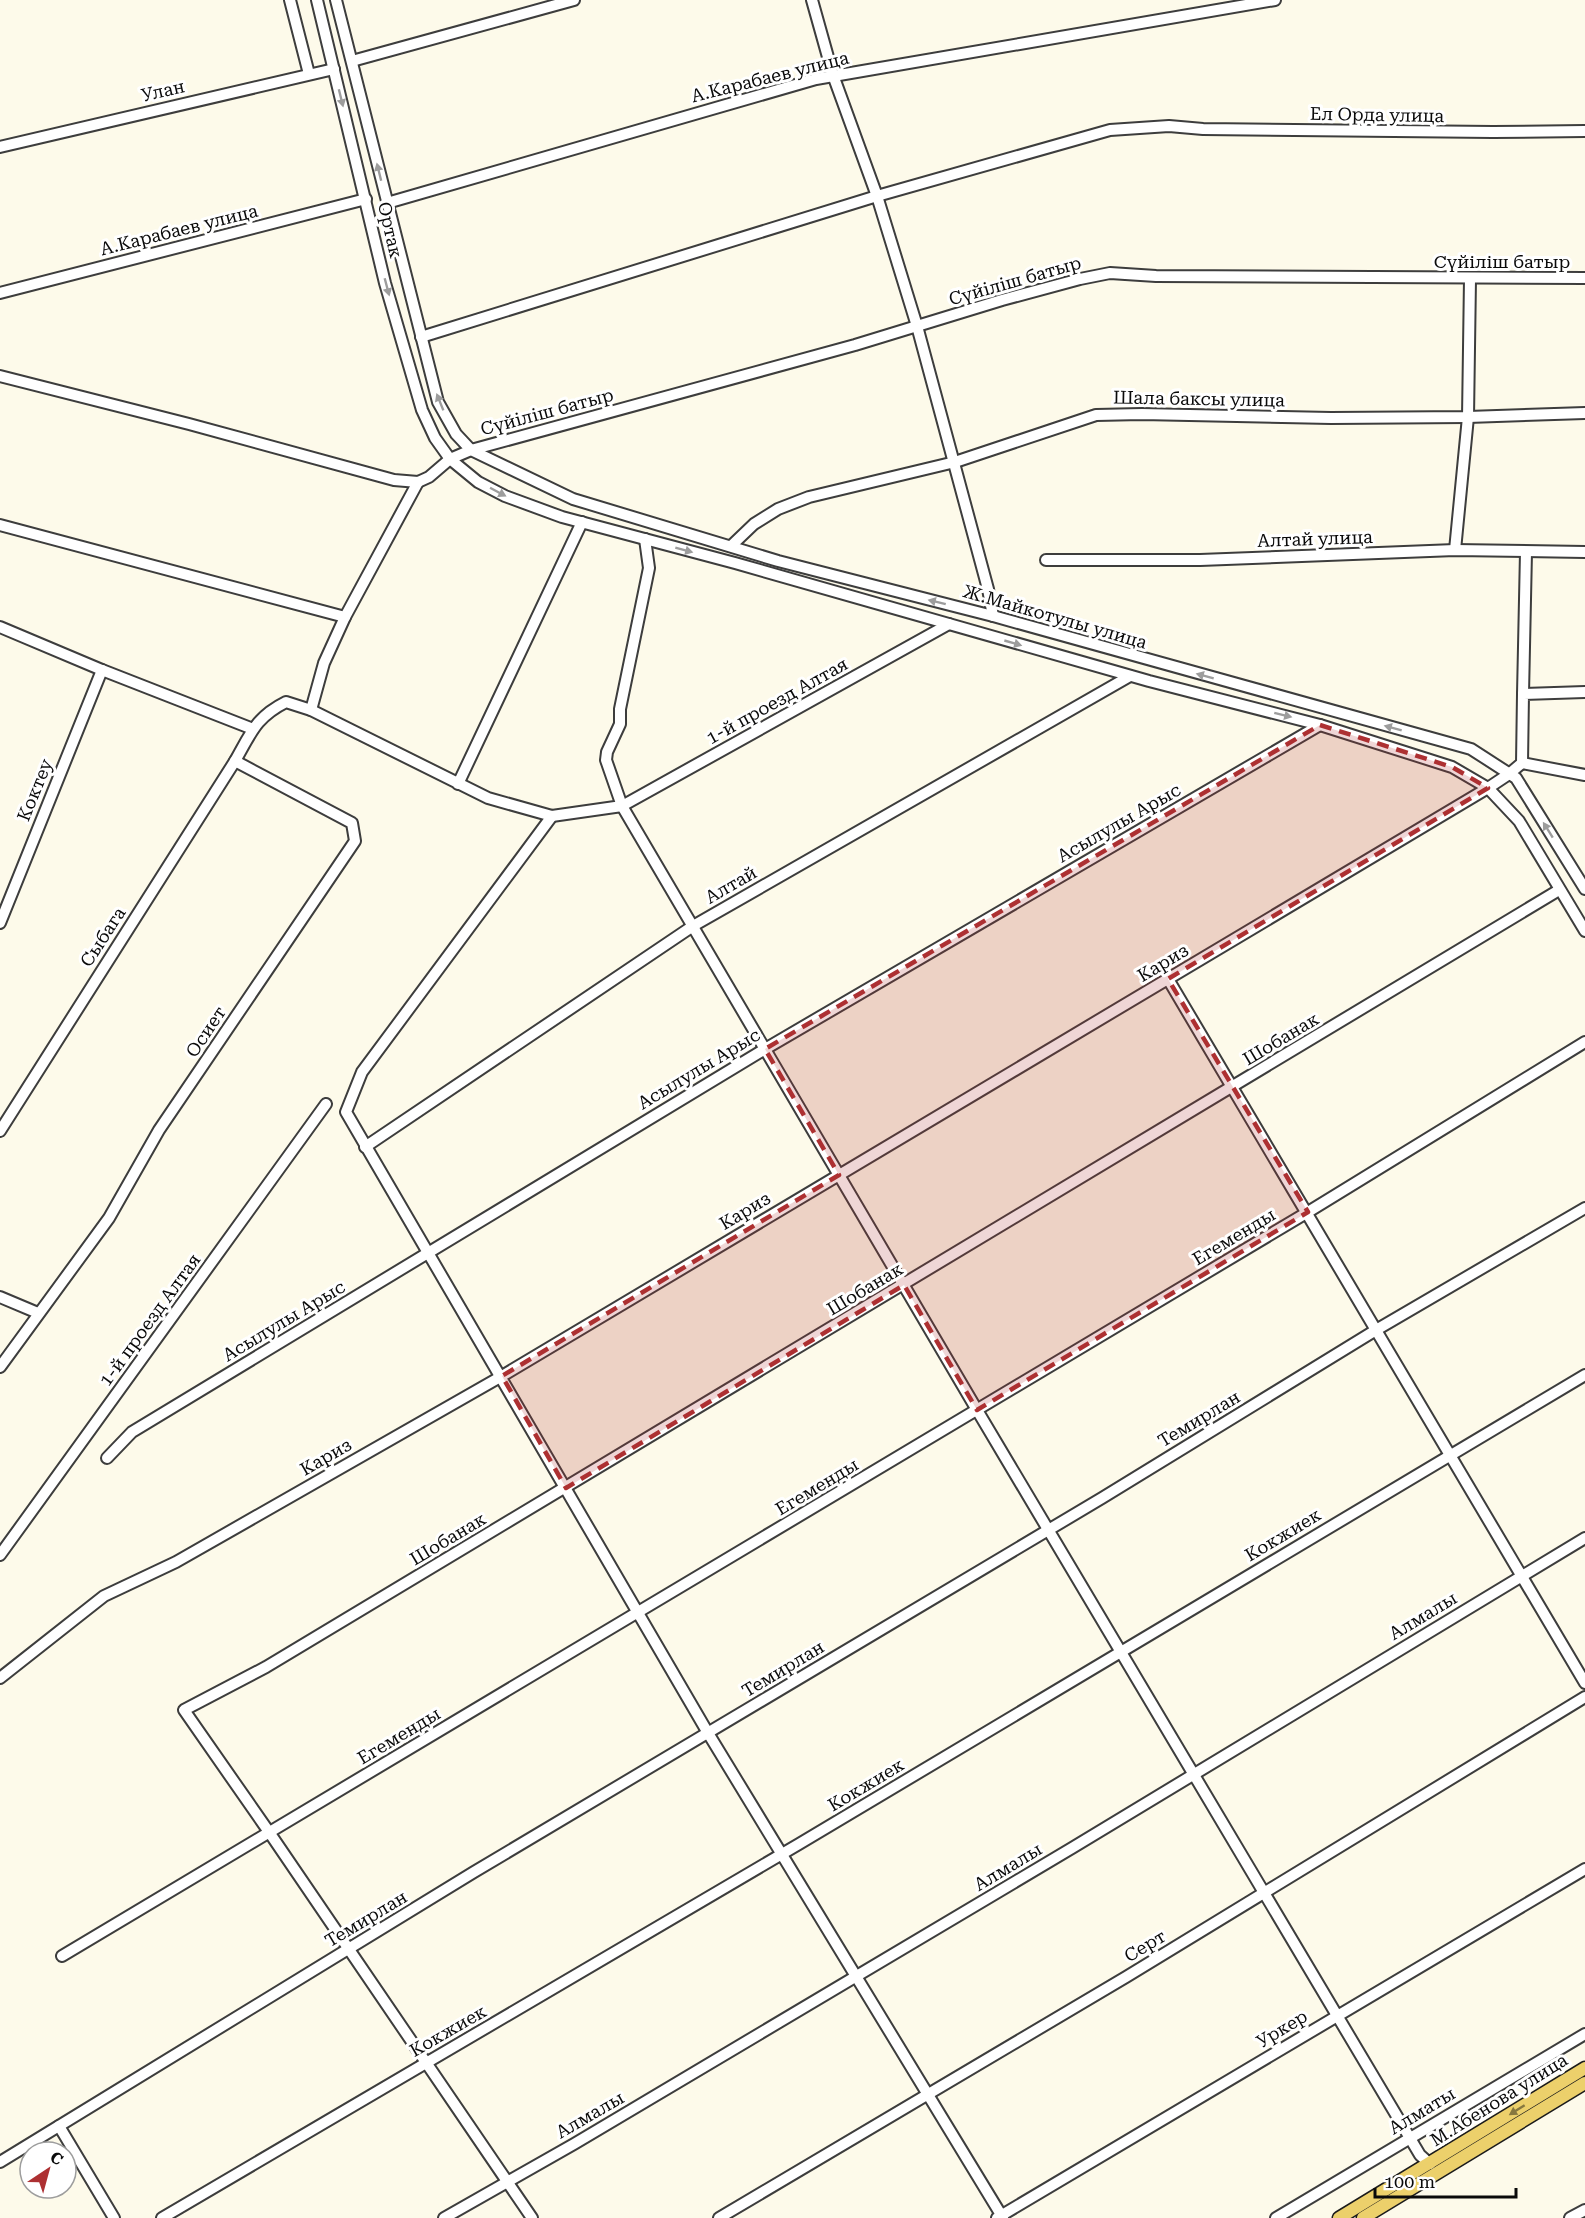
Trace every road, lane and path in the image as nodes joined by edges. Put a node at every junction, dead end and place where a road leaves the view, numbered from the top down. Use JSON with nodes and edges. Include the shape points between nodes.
{"nodes":[{"id":1,"x":290,"y":0,"type":"edge"},
{"id":2,"x":317,"y":0,"type":"edge"},
{"id":3,"x":336,"y":0,"type":"edge"},
{"id":4,"x":574,"y":0,"type":"edge"},
{"id":5,"x":812,"y":0,"type":"edge"},
{"id":6,"x":1275,"y":0,"type":"edge"},
{"id":7,"x":352,"y":61,"type":"junction"},
{"id":8,"x":334,"y":69,"type":"junction"},
{"id":9,"x":309,"y":74,"type":"junction"},
{"id":10,"x":832,"y":75,"type":"junction"},
{"id":11,"x":1585,"y":131,"type":"edge"},
{"id":12,"x":0,"y":147,"type":"edge"},
{"id":13,"x":877,"y":196,"type":"junction"},
{"id":14,"x":366,"y":199,"type":"junction"},
{"id":15,"x":387,"y":203,"type":"junction"},
{"id":16,"x":1585,"y":278,"type":"edge"},
{"id":17,"x":1470,"y":279,"type":"junction"},
{"id":18,"x":0,"y":293,"type":"edge"},
{"id":19,"x":917,"y":326,"type":"junction"},
{"id":20,"x":421,"y":337,"type":"junction"},
{"id":21,"x":0,"y":376,"type":"edge"},
{"id":22,"x":1585,"y":413,"type":"edge"},
{"id":23,"x":1468,"y":417,"type":"junction"},
{"id":24,"x":471,"y":450,"type":"junction"},
{"id":25,"x":450,"y":459,"type":"junction"},
{"id":26,"x":955,"y":462,"type":"junction"},
{"id":27,"x":418,"y":482,"type":"junction"},
{"id":28,"x":582,"y":522,"type":"junction"},
{"id":29,"x":0,"y":525,"type":"edge"},
{"id":30,"x":645,"y":539,"type":"junction"},
{"id":31,"x":731,"y":546,"type":"junction"},
{"id":32,"x":1455,"y":550,"type":"junction"},
{"id":33,"x":1526,"y":552,"type":"junction"},
{"id":34,"x":1585,"y":552,"type":"edge"},
{"id":35,"x":1046,"y":560,"type":"dead end"},
{"id":36,"x":870,"y":585,"type":"junction"},
{"id":37,"x":866,"y":601,"type":"junction"},
{"id":38,"x":993,"y":616,"type":"junction"},
{"id":39,"x":345,"y":617,"type":"junction"},
{"id":40,"x":949,"y":624,"type":"junction"},
{"id":41,"x":0,"y":627,"type":"edge"},
{"id":42,"x":102,"y":670,"type":"junction"},
{"id":43,"x":1130,"y":676,"type":"junction"},
{"id":44,"x":1585,"y":692,"type":"edge"},
{"id":45,"x":1523,"y":694,"type":"junction"},
{"id":46,"x":311,"y":710,"type":"junction"},
{"id":47,"x":1320,"y":725,"type":"junction"},
{"id":48,"x":253,"y":729,"type":"junction"},
{"id":49,"x":235,"y":761,"type":"junction"},
{"id":50,"x":1522,"y":763,"type":"junction"},
{"id":51,"x":1509,"y":774,"type":"junction"},
{"id":52,"x":1585,"y":775,"type":"edge"},
{"id":53,"x":458,"y":784,"type":"junction"},
{"id":54,"x":1488,"y":788,"type":"junction"},
{"id":55,"x":622,"y":806,"type":"junction"},
{"id":56,"x":552,"y":816,"type":"junction"},
{"id":57,"x":1582,"y":884,"type":"edge"},
{"id":58,"x":1559,"y":890,"type":"junction"},
{"id":59,"x":0,"y":923,"type":"edge"},
{"id":60,"x":693,"y":926,"type":"junction"},
{"id":61,"x":1585,"y":931,"type":"edge"},
{"id":62,"x":1168,"y":979,"type":"junction"},
{"id":63,"x":1585,"y":1042,"type":"edge"},
{"id":64,"x":765,"y":1049,"type":"junction"},
{"id":65,"x":1233,"y":1087,"type":"junction"},
{"id":66,"x":326,"y":1104,"type":"dead end"},
{"id":67,"x":0,"y":1131,"type":"edge"},
{"id":68,"x":365,"y":1147,"type":"junction"},
{"id":69,"x":839,"y":1175,"type":"junction"},
{"id":70,"x":1585,"y":1208,"type":"edge"},
{"id":71,"x":1308,"y":1212,"type":"junction"},
{"id":72,"x":427,"y":1253,"type":"junction"},
{"id":73,"x":904,"y":1285,"type":"junction"},
{"id":74,"x":0,"y":1297,"type":"edge"},
{"id":75,"x":38,"y":1313,"type":"junction"},
{"id":76,"x":1377,"y":1330,"type":"junction"},
{"id":77,"x":0,"y":1367,"type":"edge"},
{"id":78,"x":1585,"y":1375,"type":"edge"},
{"id":79,"x":501,"y":1377,"type":"junction"},
{"id":80,"x":977,"y":1410,"type":"junction"},
{"id":81,"x":1449,"y":1455,"type":"junction"},
{"id":82,"x":107,"y":1458,"type":"dead end"},
{"id":83,"x":566,"y":1488,"type":"junction"},
{"id":84,"x":1048,"y":1530,"type":"junction"},
{"id":85,"x":1585,"y":1538,"type":"edge"},
{"id":86,"x":0,"y":1555,"type":"edge"},
{"id":87,"x":1521,"y":1575,"type":"junction"},
{"id":88,"x":638,"y":1612,"type":"junction"},
{"id":89,"x":1121,"y":1652,"type":"junction"},
{"id":90,"x":0,"y":1678,"type":"edge"},
{"id":91,"x":1585,"y":1683,"type":"edge"},
{"id":92,"x":1585,"y":1697,"type":"edge"},
{"id":93,"x":708,"y":1733,"type":"junction"},
{"id":94,"x":1194,"y":1775,"type":"junction"},
{"id":95,"x":269,"y":1832,"type":"junction"},
{"id":96,"x":782,"y":1854,"type":"junction"},
{"id":97,"x":1585,"y":1869,"type":"edge"},
{"id":98,"x":1264,"y":1893,"type":"junction"},
{"id":99,"x":349,"y":1949,"type":"junction"},
{"id":100,"x":63,"y":1956,"type":"dead end"},
{"id":101,"x":856,"y":1977,"type":"junction"},
{"id":102,"x":1337,"y":2016,"type":"junction"},
{"id":103,"x":1585,"y":2034,"type":"edge"},
{"id":104,"x":426,"y":2063,"type":"junction"},
{"id":105,"x":1585,"y":2068,"type":"edge"},
{"id":106,"x":1585,"y":2083,"type":"edge"},
{"id":107,"x":928,"y":2094,"type":"junction"},
{"id":108,"x":59,"y":2126,"type":"junction"},
{"id":109,"x":1410,"y":2138,"type":"junction"},
{"id":110,"x":0,"y":2162,"type":"edge"},
{"id":111,"x":1430,"y":2164,"type":"junction"},
{"id":112,"x":507,"y":2182,"type":"junction"},
{"id":113,"x":1585,"y":2210,"type":"edge"},
{"id":114,"x":1000,"y":2217,"type":"edge"},
{"id":115,"x":114,"y":2218,"type":"edge"},
{"id":116,"x":162,"y":2218,"type":"edge"},
{"id":117,"x":444,"y":2218,"type":"edge"},
{"id":118,"x":532,"y":2218,"type":"edge"},
{"id":119,"x":719,"y":2218,"type":"edge"},
{"id":120,"x":1276,"y":2218,"type":"edge"},
{"id":121,"x":1339,"y":2218,"type":"edge"},
{"id":122,"x":1363,"y":2218,"type":"edge"},
{"id":123,"x":1570,"y":2218,"type":"edge"}],
"edges":[{"from":1,"to":9,"type":"street"},
{"from":2,"to":8,"type":"street","name":"Ортак"},
{"from":3,"to":7,"type":"street","name":"Ортак"},
{"from":4,"to":7,"type":"street"},
{"from":5,"to":10,"type":"street"},
{"from":6,"to":10,"type":"street","name":"А.Карабаев улица"},
{"from":15,"to":7,"type":"street","name":"Ортак","one_way":true},
{"from":8,"to":9,"type":"street","name":"Улан"},
{"from":8,"to":14,"type":"street","name":"Ортак","one_way":true},
{"from":9,"to":12,"type":"street","name":"Улан"},
{"from":10,"to":13,"type":"street"},
{"from":10,"to":15,"type":"street","name":"А.Карабаев улица"},
{"from":11,"to":13,"type":"street","name":"Ел Орда улица","via":[[1169,126],[1110,130]]},
{"from":13,"to":19,"type":"street"},
{"from":13,"to":20,"type":"street","name":"Ел Орда улица"},
{"from":14,"to":18,"type":"street","name":"А.Карабаев улица"},
{"from":14,"to":25,"type":"street","name":"Ортак","one_way":true,"via":[[385,283],[422,410]]},
{"from":15,"to":20,"type":"street","name":"Ортак"},
{"from":16,"to":17,"type":"street","name":"Сүйіліш батыр"},
{"from":17,"to":19,"type":"street","name":"Сүйіліш батыр","via":[[1110,273]]},
{"from":17,"to":23,"type":"street"},
{"from":19,"to":24,"type":"street","name":"Сүйіліш батыр"},
{"from":19,"to":26,"type":"street"},
{"from":24,"to":20,"type":"street","name":"Ортак","one_way":true,"via":[[456,434],[438,402]]},
{"from":21,"to":27,"type":"street","via":[[394,480]]},
{"from":22,"to":23,"type":"street","name":"Шала баксы улица"},
{"from":23,"to":26,"type":"street","name":"Шала баксы улица","via":[[1096,415]]},
{"from":23,"to":32,"type":"street"},
{"from":24,"to":25,"type":"street","name":"Сүйіліш батыр"},
{"from":24,"to":31,"type":"street","name":"Ж.Майкотулы улица","via":[[573,499]]},
{"from":25,"to":27,"type":"street","name":"Сүйіліш батыр"},
{"from":25,"to":28,"type":"street","name":"Ж.Майкотулы улица","one_way":true,"via":[[478,482],[505,496]]},
{"from":26,"to":31,"type":"street","name":"Шала баксы улица","via":[[809,497],[754,524]]},
{"from":26,"to":38,"type":"street"},
{"from":27,"to":39,"type":"street"},
{"from":28,"to":30,"type":"street","name":"Ж.Майкотулы улица"},
{"from":28,"to":53,"type":"street"},
{"from":29,"to":39,"type":"street"},
{"from":30,"to":37,"type":"street","name":"Ж.Майкотулы улица","one_way":true},
{"from":30,"to":55,"type":"street","via":[[650,568],[620,724],[606,760]]},
{"from":31,"to":36,"type":"street","name":"Ж.Майкотулы улица"},
{"from":32,"to":33,"type":"street","name":"Алтай улица"},
{"from":32,"to":35,"type":"street","name":"Алтай улица","via":[[1200,560]]},
{"from":33,"to":34,"type":"street","name":"Алтай улица"},
{"from":33,"to":45,"type":"street"},
{"from":36,"to":37,"type":"street"},
{"from":38,"to":36,"type":"street","name":"Ж.Майкотулы улица","one_way":true},
{"from":37,"to":40,"type":"street","name":"Ж.Майкотулы улица"},
{"from":51,"to":38,"type":"street","name":"Ж.Майкотулы улица","one_way":true,"via":[[1471,749]]},
{"from":39,"to":46,"type":"street","via":[[324,663]]},
{"from":40,"to":43,"type":"street","name":"Ж.Майкотулы улица","one_way":true},
{"from":40,"to":55,"type":"street","name":"1-й проезд Алтая"},
{"from":41,"to":42,"type":"street"},
{"from":42,"to":48,"type":"street"},
{"from":42,"to":59,"type":"street","name":"Коктеу"},
{"from":43,"to":47,"type":"street","name":"Ж.Майкотулы улица","one_way":true},
{"from":43,"to":60,"type":"street","name":"Алтай"},
{"from":44,"to":45,"type":"street"},
{"from":45,"to":50,"type":"street"},
{"from":46,"to":48,"type":"street","name":"Сыбага","via":[[286,702],[268,711]]},
{"from":46,"to":53,"type":"street"},
{"from":47,"to":54,"type":"street","name":"Ж.Майкотулы улица","via":[[1452,767]]},
{"from":47,"to":64,"type":"street","name":"Асылулы Арыс"},
{"from":48,"to":49,"type":"street","name":"Сыбага"},
{"from":49,"to":67,"type":"street","name":"Сыбага"},
{"from":49,"to":75,"type":"street","name":"Осиет","via":[[352,823],[355,841],[159,1130],[109,1218]]},
{"from":50,"to":51,"type":"street","name":"Кариз"},
{"from":50,"to":52,"type":"street"},
{"from":51,"to":54,"type":"street","name":"Кариз"},
{"from":57,"to":51,"type":"street","name":"Ж.Майкотулы улица","one_way":true,"via":[[1516,778]]},
{"from":53,"to":56,"type":"street","via":[[488,798]]},
{"from":54,"to":58,"type":"street","name":"Ж.Майкотулы улица","via":[[1519,821]]},
{"from":54,"to":62,"type":"street","name":"Кариз"},
{"from":55,"to":56,"type":"street"},
{"from":55,"to":60,"type":"street"},
{"from":56,"to":68,"type":"street","via":[[362,1072],[346,1112]]},
{"from":58,"to":61,"type":"street","name":"Ж.Майкотулы улица"},
{"from":58,"to":65,"type":"street","name":"Шобанак"},
{"from":60,"to":64,"type":"street"},
{"from":60,"to":68,"type":"street","name":"Алтай"},
{"from":62,"to":65,"type":"street"},
{"from":62,"to":69,"type":"street","name":"Кариз"},
{"from":63,"to":71,"type":"street","name":"Егеменды"},
{"from":64,"to":69,"type":"street"},
{"from":64,"to":72,"type":"street","name":"Асылулы Арыс"},
{"from":65,"to":71,"type":"street"},
{"from":65,"to":73,"type":"street","name":"Шобанак"},
{"from":66,"to":86,"type":"street","name":"1-й проезд Алтая"},
{"from":68,"to":72,"type":"street"},
{"from":69,"to":73,"type":"street"},
{"from":69,"to":79,"type":"street","name":"Кариз"},
{"from":70,"to":76,"type":"street","name":"Темирлан"},
{"from":71,"to":76,"type":"street"},
{"from":71,"to":80,"type":"street","name":"Егеменды"},
{"from":72,"to":79,"type":"street"},
{"from":72,"to":82,"type":"street","name":"Асылулы Арыс","via":[[132,1432]]},
{"from":73,"to":80,"type":"street"},
{"from":73,"to":83,"type":"street","name":"Шобанак"},
{"from":74,"to":75,"type":"street"},
{"from":75,"to":77,"type":"street","name":"Осиет"},
{"from":76,"to":81,"type":"street"},
{"from":76,"to":84,"type":"street","name":"Темирлан"},
{"from":78,"to":81,"type":"street","name":"Кокжиек"},
{"from":79,"to":83,"type":"street"},
{"from":79,"to":90,"type":"street","name":"Кариз","via":[[176,1562],[104,1596]]},
{"from":80,"to":84,"type":"street"},
{"from":80,"to":88,"type":"street","name":"Егеменды"},
{"from":81,"to":87,"type":"street"},
{"from":81,"to":89,"type":"street","name":"Кокжиек"},
{"from":83,"to":88,"type":"street"},
{"from":83,"to":95,"type":"street","name":"Шобанак","via":[[266,1667],[184,1710]]},
{"from":84,"to":89,"type":"street"},
{"from":84,"to":93,"type":"street","name":"Темирлан"},
{"from":85,"to":87,"type":"street","name":"Алмалы"},
{"from":87,"to":91,"type":"street"},
{"from":87,"to":94,"type":"street","name":"Алмалы"},
{"from":88,"to":93,"type":"street"},
{"from":88,"to":95,"type":"street","name":"Егеменды"},
{"from":89,"to":94,"type":"street"},
{"from":89,"to":96,"type":"street","name":"Кокжиек"},
{"from":92,"to":98,"type":"street","name":"Серт"},
{"from":93,"to":96,"type":"street"},
{"from":93,"to":99,"type":"street","name":"Темирлан"},
{"from":94,"to":98,"type":"street"},
{"from":94,"to":101,"type":"street","name":"Алмалы"},
{"from":95,"to":99,"type":"street"},
{"from":95,"to":100,"type":"street","name":"Егеменды"},
{"from":96,"to":101,"type":"street"},
{"from":96,"to":104,"type":"street","name":"Кокжиек"},
{"from":97,"to":102,"type":"street","name":"Уркер"},
{"from":98,"to":102,"type":"street"},
{"from":98,"to":107,"type":"street","name":"Серт"},
{"from":99,"to":104,"type":"street"},
{"from":99,"to":108,"type":"street","name":"Темирлан"},
{"from":101,"to":107,"type":"street"},
{"from":101,"to":112,"type":"street","name":"Алмалы"},
{"from":102,"to":109,"type":"street"},
{"from":102,"to":114,"type":"street","name":"Уркер"},
{"from":103,"to":109,"type":"street","name":"Алматы"},
{"from":104,"to":112,"type":"street"},
{"from":104,"to":116,"type":"street","name":"Кокжиек"},
{"from":105,"to":111,"type":"main road","name":"М.Абенова улица","one_way":true},
{"from":106,"to":122,"type":"main road","name":"М.Абенова улица"},
{"from":107,"to":114,"type":"street"},
{"from":107,"to":119,"type":"street","name":"Серт"},
{"from":108,"to":110,"type":"street","name":"Темирлан"},
{"from":108,"to":115,"type":"street"},
{"from":109,"to":111,"type":"street"},
{"from":109,"to":120,"type":"street","name":"Алматы"},
{"from":111,"to":121,"type":"main road","name":"М.Абенова улица"},
{"from":112,"to":117,"type":"street","name":"Алмалы"},
{"from":112,"to":118,"type":"street"},
{"from":113,"to":123,"type":"street"}]}
